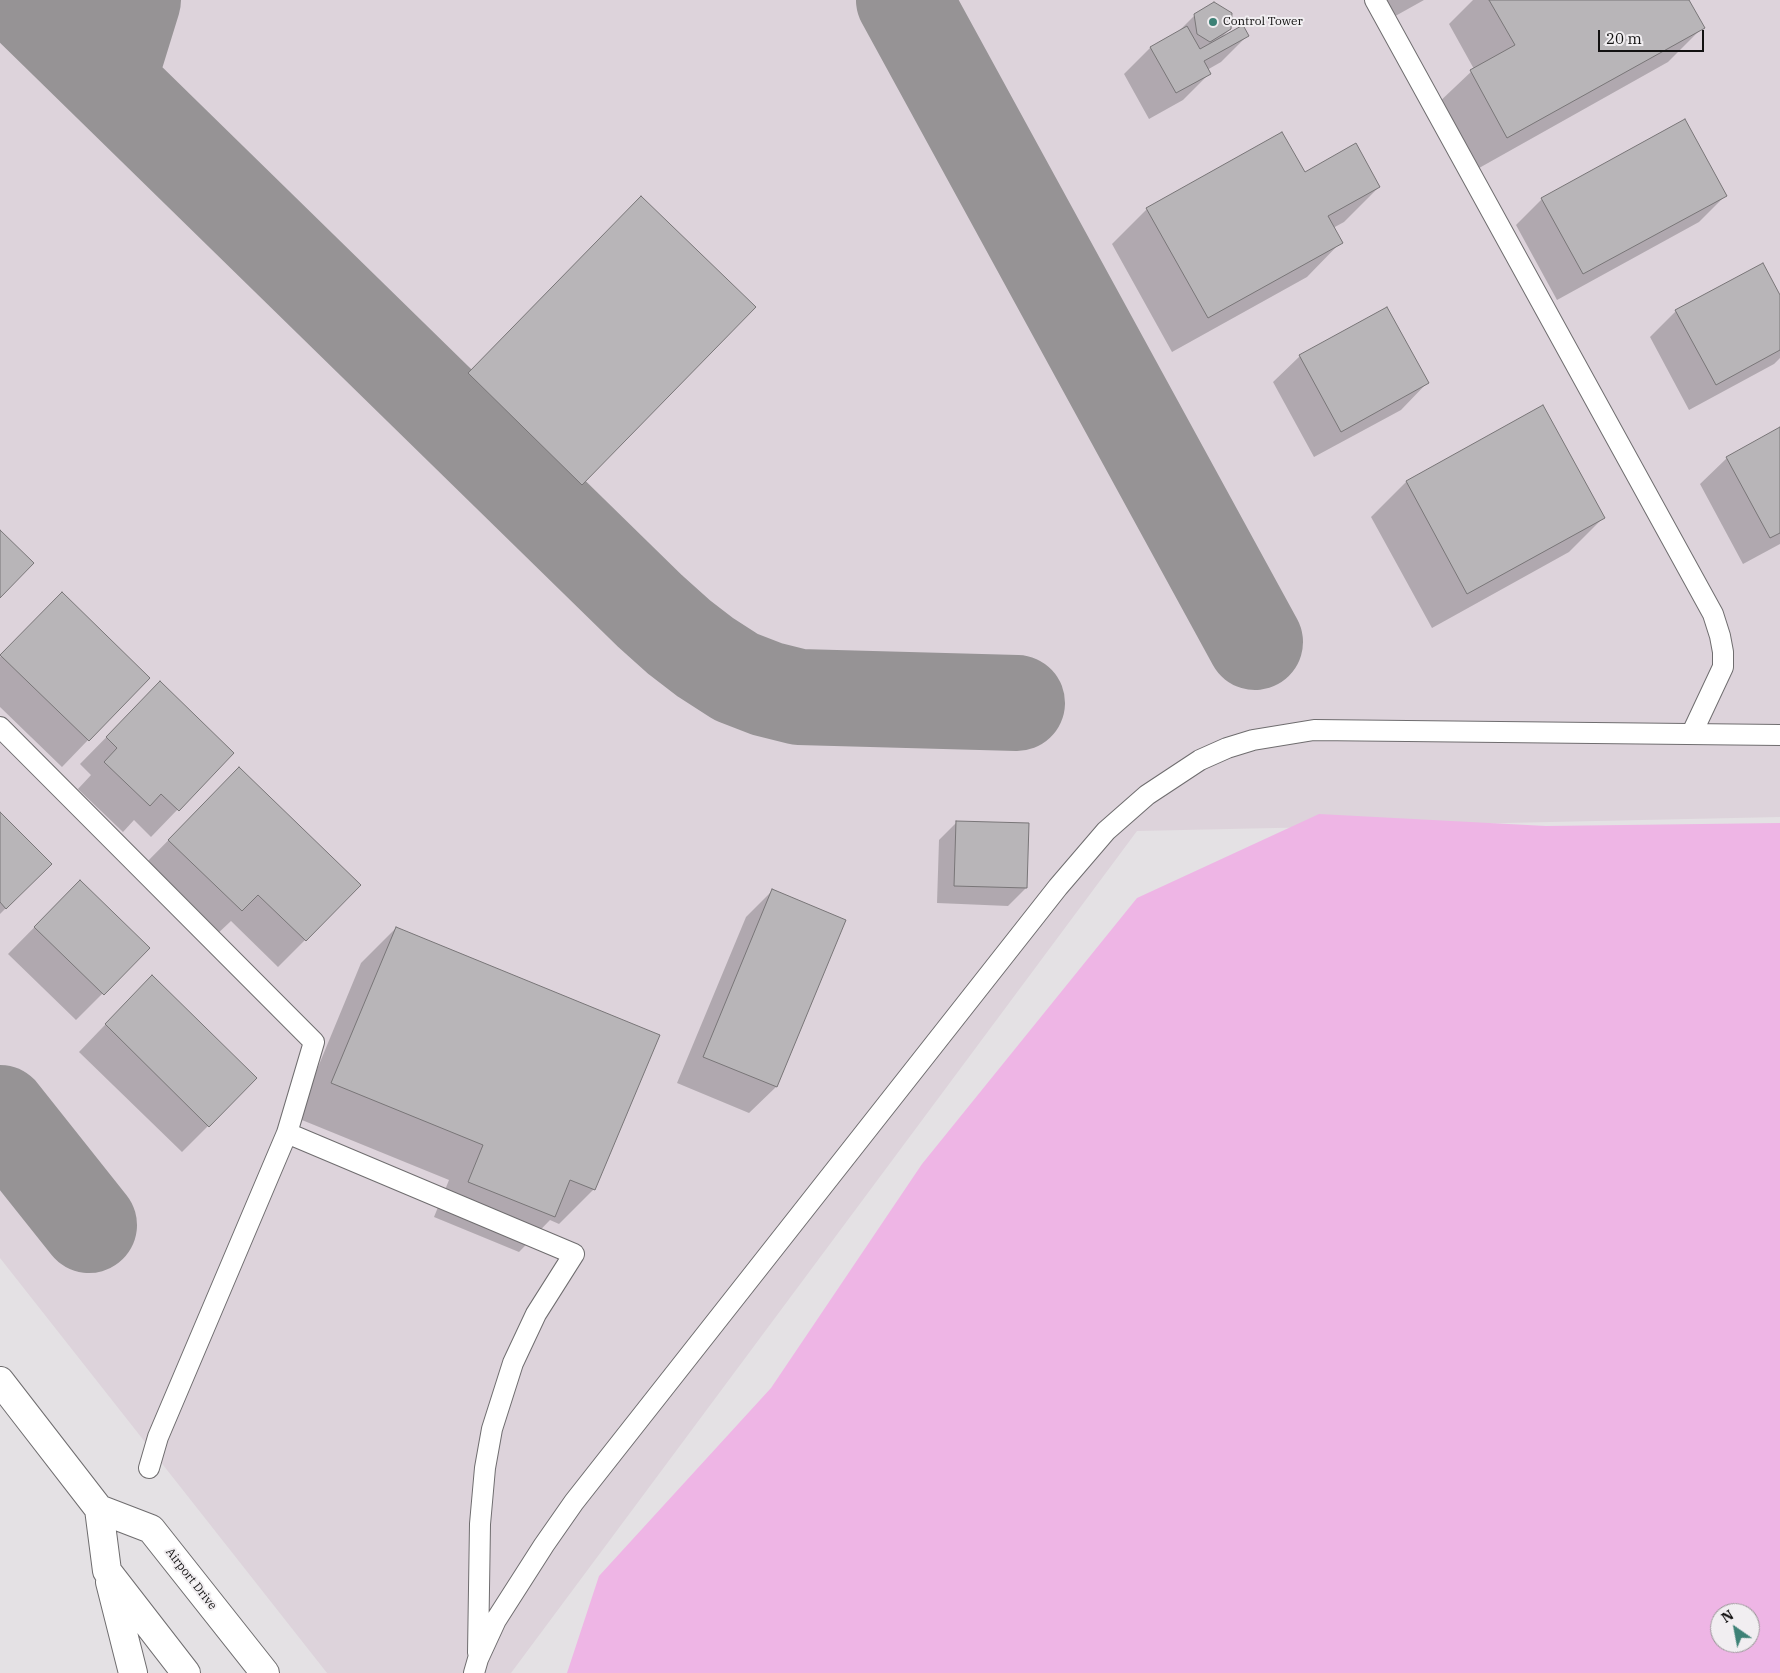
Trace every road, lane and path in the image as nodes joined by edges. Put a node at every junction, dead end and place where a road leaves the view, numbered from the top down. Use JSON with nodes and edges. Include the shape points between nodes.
{"nodes":[{"id":1,"x":1375,"y":0,"type":"edge"},
{"id":2,"x":0,"y":727,"type":"edge"},
{"id":3,"x":1692,"y":734,"type":"junction"},
{"id":4,"x":1780,"y":735,"type":"edge"},
{"id":5,"x":287,"y":1133,"type":"junction"},
{"id":6,"x":0,"y":1381,"type":"edge"},
{"id":7,"x":149,"y":1468,"type":"dead end"},
{"id":8,"x":98,"y":1509,"type":"junction"},
{"id":9,"x":107,"y":1571,"type":"junction"},
{"id":10,"x":476,"y":1666,"type":"edge"},
{"id":11,"x":133,"y":1673,"type":"edge"},
{"id":12,"x":186,"y":1673,"type":"edge"},
{"id":13,"x":265,"y":1673,"type":"edge"}],
"edges":[{"from":1,"to":3,"type":"lane","via":[[1713,614],[1723,652],[1722,667]]},
{"from":2,"to":5,"type":"lane","via":[[314,1042]]},
{"from":3,"to":4,"type":"lane"},
{"from":3,"to":10,"type":"lane","via":[[1314,730],[1227,748],[1200,760],[1147,795],[1106,832],[1058,887],[574,1502],[496,1620]]},
{"from":5,"to":7,"type":"lane","via":[[158,1437]]},
{"from":5,"to":10,"type":"lane","via":[[574,1254],[536,1314],[513,1363],[492,1429],[480,1524]]},
{"from":6,"to":8,"type":"street"},
{"from":8,"to":9,"type":"street"},
{"from":8,"to":13,"type":"street","name":"Airport Drive","via":[[151,1529]]},
{"from":9,"to":11,"type":"street"},
{"from":9,"to":12,"type":"street"}]}
